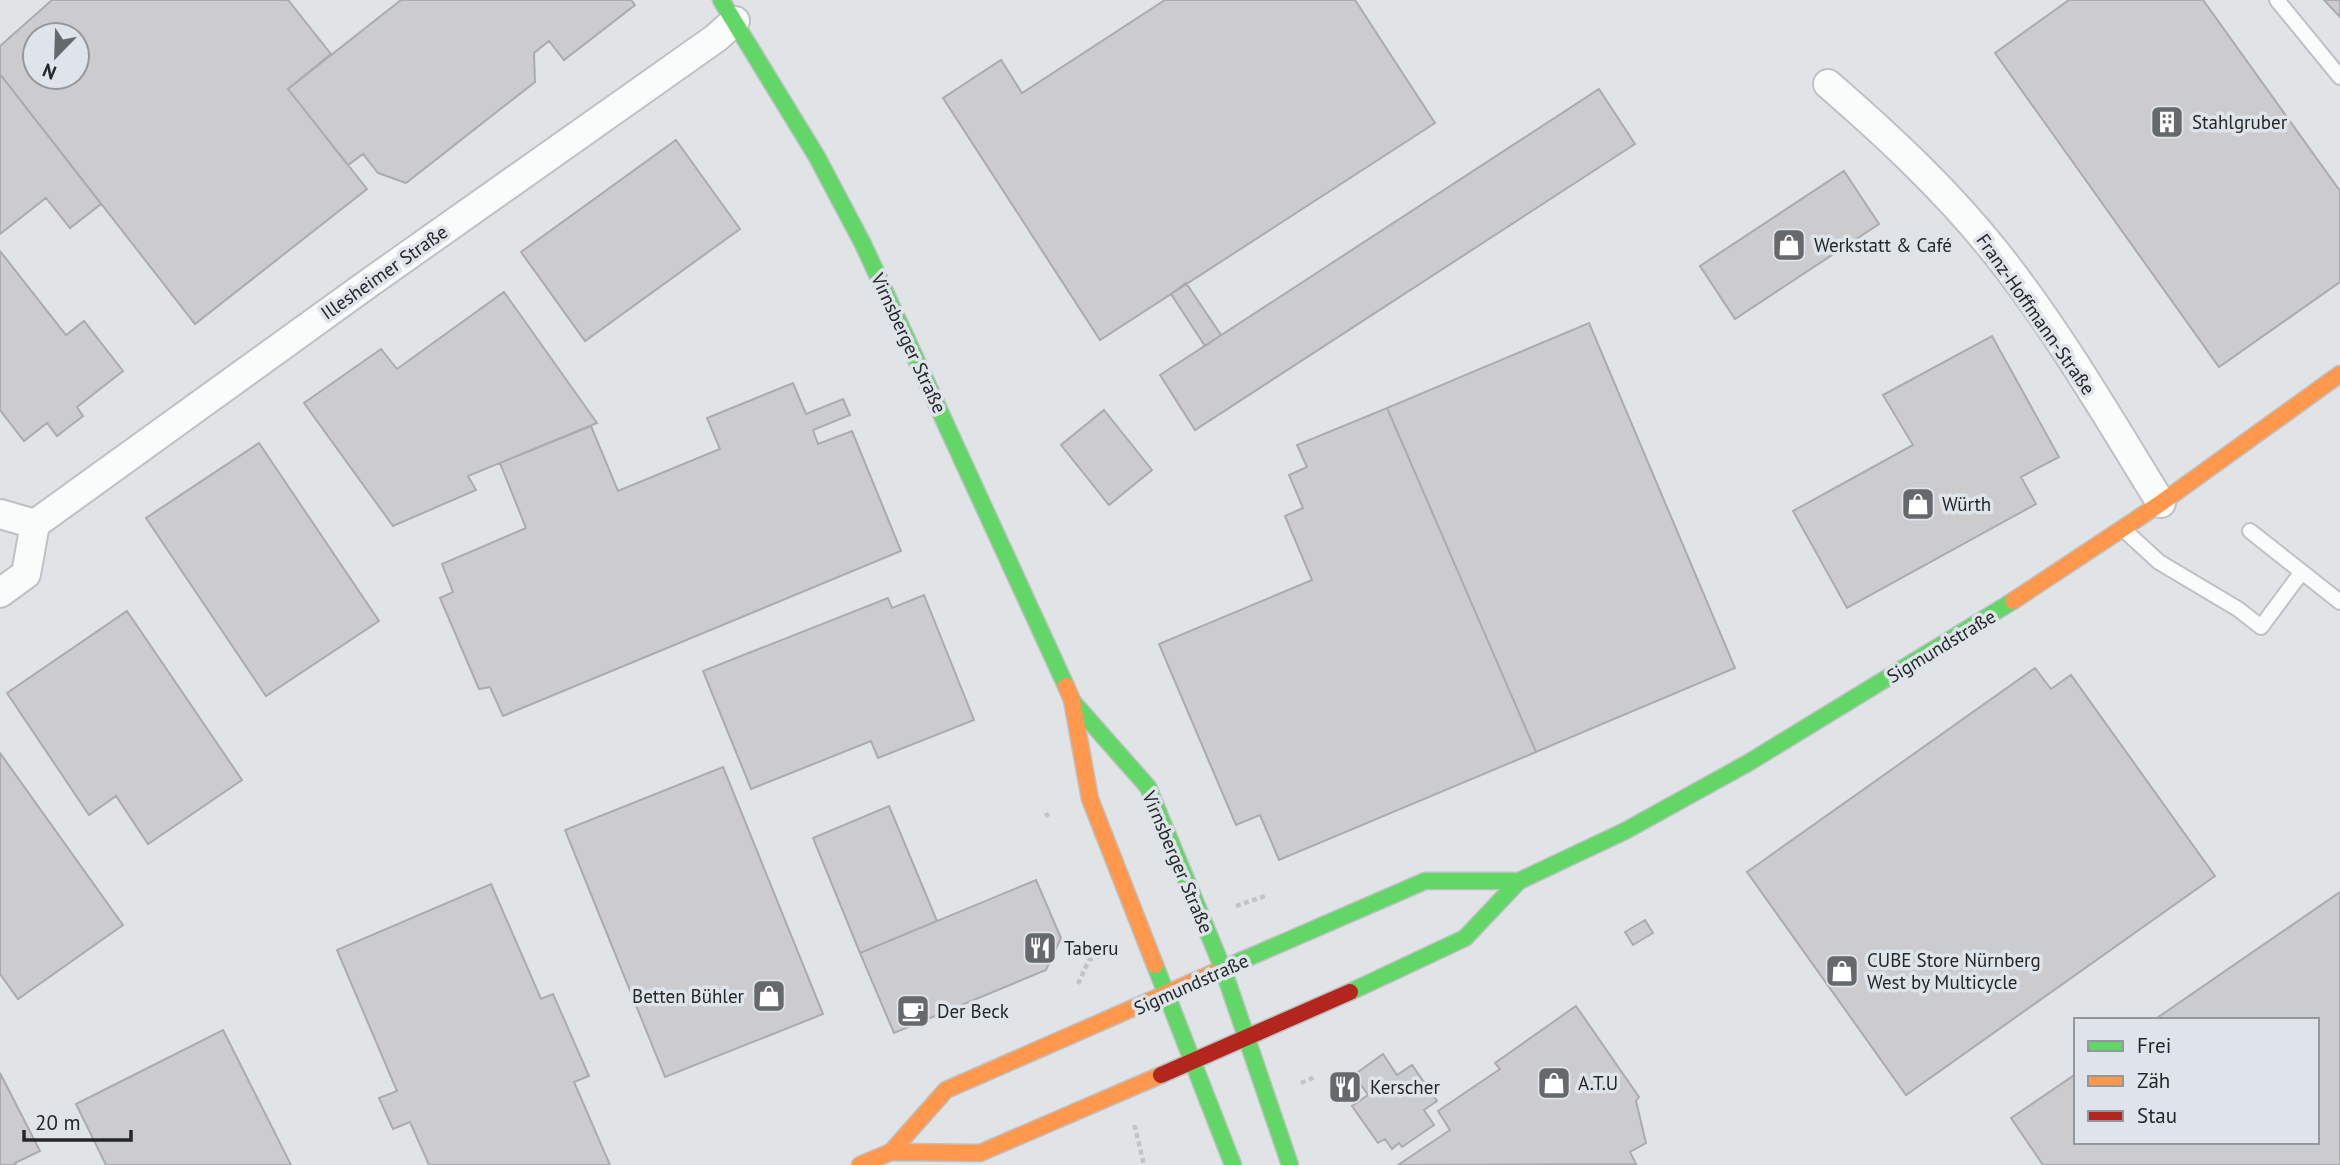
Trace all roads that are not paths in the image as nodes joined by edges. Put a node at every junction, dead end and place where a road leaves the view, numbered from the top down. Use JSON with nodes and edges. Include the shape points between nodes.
{"nodes":[{"id":1,"x":2277,"y":0,"type":"edge"},
{"id":2,"x":728,"y":11,"type":"edge"},
{"id":3,"x":2340,"y":77,"type":"edge"},
{"id":4,"x":1828,"y":84,"type":"dead end"},
{"id":5,"x":2340,"y":374,"type":"edge"},
{"id":6,"x":2161,"y":503,"type":"junction"},
{"id":7,"x":0,"y":514,"type":"edge"},
{"id":8,"x":35,"y":524,"type":"junction"},
{"id":9,"x":2123,"y":530,"type":"junction"},
{"id":10,"x":2250,"y":531,"type":"dead end"},
{"id":11,"x":2301,"y":573,"type":"junction"},
{"id":12,"x":0,"y":593,"type":"edge"},
{"id":13,"x":2340,"y":602,"type":"edge"},
{"id":14,"x":1072,"y":700,"type":"junction"},
{"id":15,"x":1519,"y":881,"type":"junction"},
{"id":16,"x":1223,"y":969,"type":"junction"},
{"id":17,"x":1166,"y":995,"type":"junction"},
{"id":18,"x":1247,"y":1038,"type":"junction"},
{"id":19,"x":1192,"y":1062,"type":"junction"},
{"id":20,"x":891,"y":1152,"type":"junction"},
{"id":21,"x":860,"y":1165,"type":"edge"},
{"id":22,"x":1233,"y":1165,"type":"edge"},
{"id":23,"x":1290,"y":1165,"type":"edge"}],
"edges":[{"from":1,"to":3,"type":"lane"},
{"from":2,"to":8,"type":"street","name":"Illesheimer Straße","via":[[716,38]]},
{"from":2,"to":14,"type":"main road","name":"Virnsberger Straße","via":[[817,157],[863,244]]},
{"from":4,"to":6,"type":"street","name":"Franz-Hoffmann-Straße","via":[[1893,141],[1997,254],[2061,344]]},
{"from":5,"to":6,"type":"main road","name":"Sigmundstraße"},
{"from":6,"to":9,"type":"main road","name":"Sigmundstraße"},
{"from":7,"to":8,"type":"street"},
{"from":8,"to":12,"type":"street","via":[[26,574]]},
{"from":9,"to":11,"type":"lane","via":[[2159,562],[2261,627]]},
{"from":9,"to":15,"type":"main road","name":"Sigmundstraße","via":[[1748,763],[1625,831]]},
{"from":10,"to":11,"type":"lane"},
{"from":11,"to":13,"type":"lane"},
{"from":14,"to":16,"type":"main road","name":"Virnsberger Straße","via":[[1148,787]]},
{"from":14,"to":17,"type":"main road","name":"Virnsberger Straße","via":[[1090,799]]},
{"from":15,"to":16,"type":"main road","name":"Sigmundstraße","via":[[1425,881]]},
{"from":15,"to":18,"type":"main road","name":"Sigmundstraße","via":[[1465,938]]},
{"from":16,"to":17,"type":"main road","name":"Sigmundstraße"},
{"from":16,"to":18,"type":"main road","name":"Virnsberger Straße"},
{"from":17,"to":19,"type":"main road","name":"Virnsberger Straße"},
{"from":17,"to":20,"type":"main road","name":"Sigmundstraße","via":[[946,1090]]},
{"from":18,"to":19,"type":"main road","name":"Sigmundstraße"},
{"from":18,"to":23,"type":"main road","name":"Virnsberger Straße"},
{"from":19,"to":20,"type":"main road","name":"Sigmundstraße","via":[[980,1153]]},
{"from":19,"to":22,"type":"main road","name":"Virnsberger Straße"},
{"from":20,"to":21,"type":"main road","name":"Sigmundstraße"}]}
